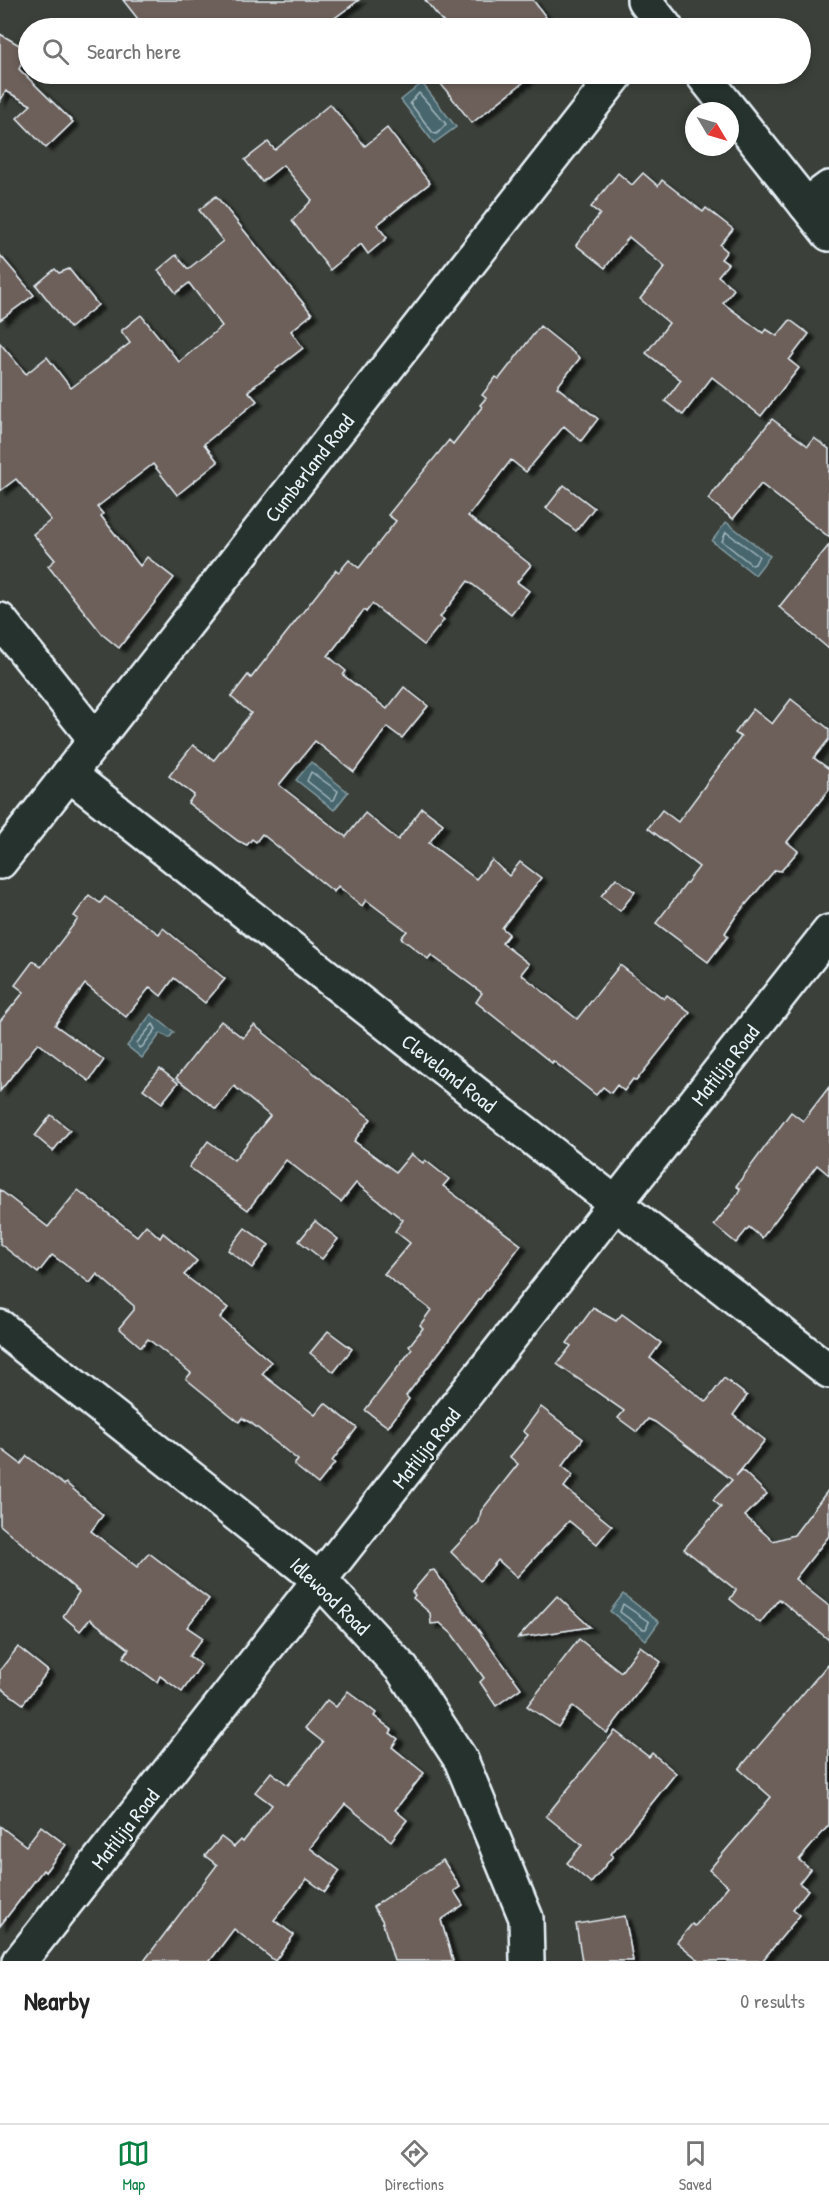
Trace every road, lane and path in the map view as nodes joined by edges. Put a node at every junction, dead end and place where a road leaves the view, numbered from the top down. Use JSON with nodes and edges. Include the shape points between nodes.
{"nodes":[{"id":1,"x":609,"y":84,"type":"edge"},
{"id":2,"x":712,"y":84,"type":"edge"},
{"id":3,"x":818,"y":196,"type":"edge"},
{"id":4,"x":829,"y":234,"type":"edge"},
{"id":5,"x":0,"y":620,"type":"edge"},
{"id":6,"x":96,"y":740,"type":"junction"},
{"id":7,"x":69,"y":774,"type":"junction"},
{"id":8,"x":0,"y":862,"type":"edge"},
{"id":9,"x":829,"y":932,"type":"edge"},
{"id":10,"x":616,"y":1204,"type":"junction"},
{"id":11,"x":0,"y":1327,"type":"edge"},
{"id":12,"x":829,"y":1371,"type":"edge"},
{"id":13,"x":321,"y":1581,"type":"junction"},
{"id":14,"x":20,"y":1961,"type":"edge"},
{"id":15,"x":527,"y":1961,"type":"edge"}],
"edges":[{"from":1,"to":6,"type":"street","name":"Cumberland Road"},
{"from":2,"to":3,"type":"street"},
{"from":3,"to":4,"type":"street"},
{"from":5,"to":6,"type":"street"},
{"from":6,"to":7,"type":"street","name":"Cumberland Road"},
{"from":7,"to":8,"type":"street","name":"Cumberland Road"},
{"from":7,"to":10,"type":"street","name":"Cleveland Road"},
{"from":9,"to":10,"type":"street","name":"Matilija Road"},
{"from":10,"to":12,"type":"street","name":"Cleveland Road"},
{"from":10,"to":13,"type":"street","name":"Matilija Road"},
{"from":11,"to":13,"type":"street","name":"Idlewood Road"},
{"from":13,"to":14,"type":"street","name":"Matilija Road"},
{"from":13,"to":15,"type":"street","name":"Idlewood Road","via":[[402,1669],[461,1760],[526,1918]]}]}
